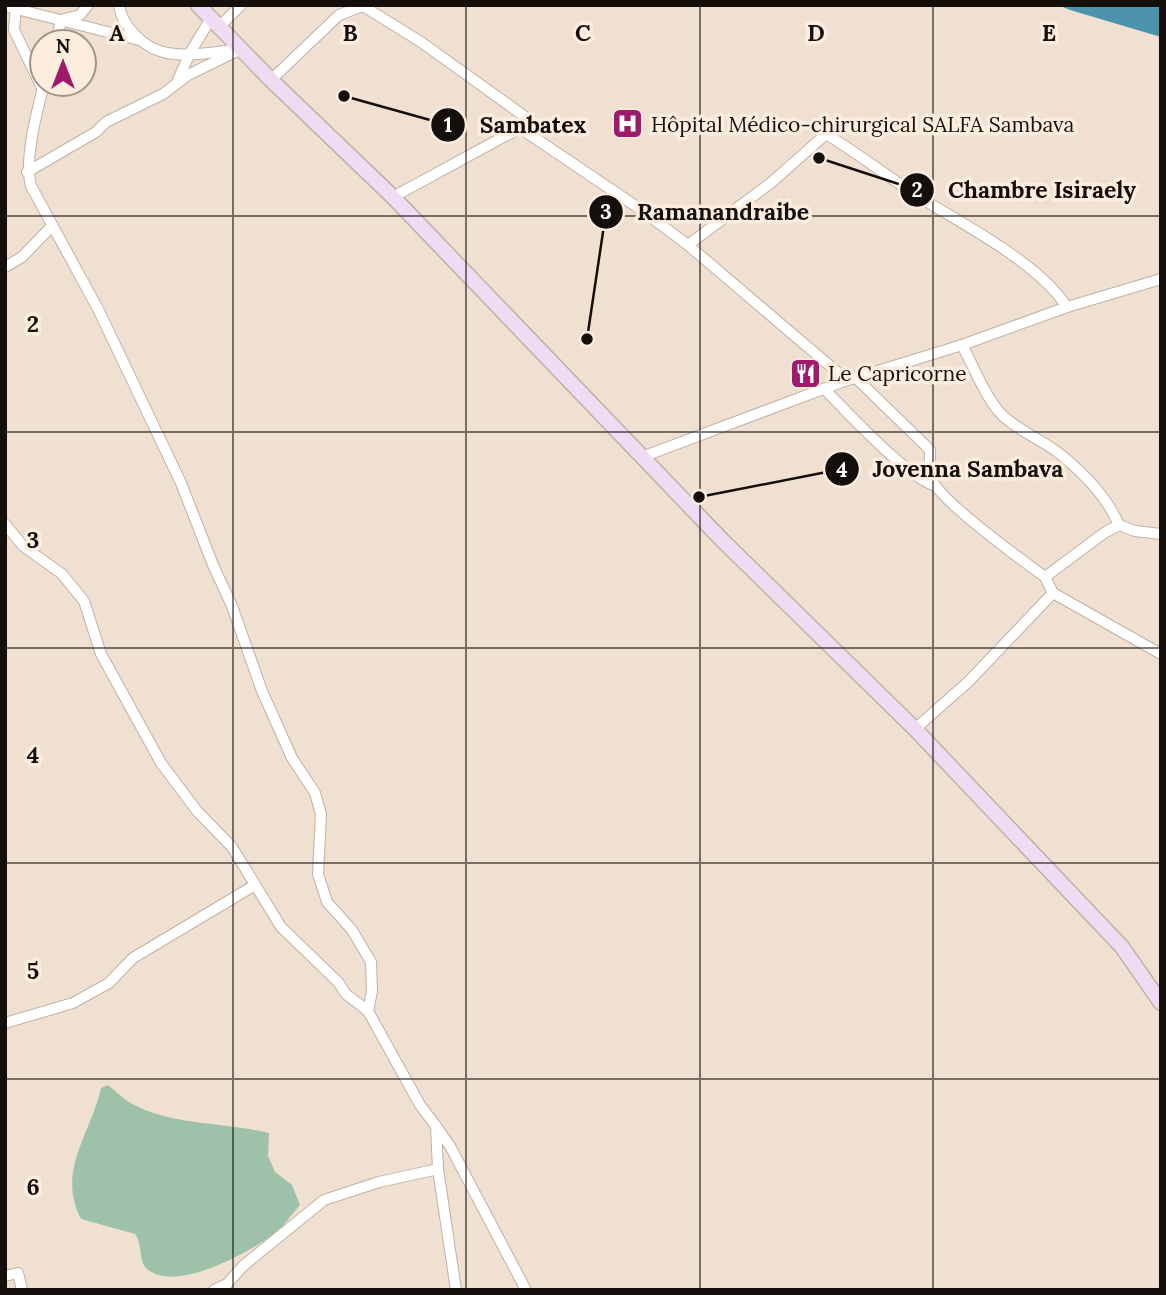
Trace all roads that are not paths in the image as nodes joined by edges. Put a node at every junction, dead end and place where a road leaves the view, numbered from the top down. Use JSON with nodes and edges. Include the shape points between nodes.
{"nodes":[{"id":1,"x":88,"y":5,"type":"edge"},
{"id":2,"x":119,"y":5,"type":"edge"},
{"id":3,"x":198,"y":5,"type":"edge"},
{"id":4,"x":241,"y":5,"type":"edge"},
{"id":5,"x":12,"y":6,"type":"edge"},
{"id":6,"x":364,"y":6,"type":"edge"},
{"id":7,"x":61,"y":20,"type":"junction"},
{"id":8,"x":215,"y":23,"type":"junction"},
{"id":9,"x":59,"y":28,"type":"edge"},
{"id":10,"x":139,"y":40,"type":"junction"},
{"id":11,"x":241,"y":49,"type":"junction"},
{"id":12,"x":190,"y":53,"type":"junction"},
{"id":13,"x":28,"y":57,"type":"edge"},
{"id":14,"x":271,"y":80,"type":"junction"},
{"id":15,"x":177,"y":82,"type":"junction"},
{"id":16,"x":41,"y":98,"type":"edge"},
{"id":17,"x":520,"y":128,"type":"junction"},
{"id":18,"x":27,"y":172,"type":"junction"},
{"id":19,"x":393,"y":197,"type":"junction"},
{"id":20,"x":52,"y":226,"type":"junction"},
{"id":21,"x":688,"y":245,"type":"junction"},
{"id":22,"x":5,"y":267,"type":"edge"},
{"id":23,"x":1161,"y":279,"type":"edge"},
{"id":24,"x":1067,"y":307,"type":"junction"},
{"id":25,"x":962,"y":345,"type":"junction"},
{"id":26,"x":856,"y":378,"type":"junction"},
{"id":27,"x":842,"y":382,"type":"junction"},
{"id":28,"x":824,"y":389,"type":"junction"},
{"id":29,"x":642,"y":457,"type":"junction"},
{"id":30,"x":936,"y":486,"type":"junction"},
{"id":31,"x":5,"y":524,"type":"edge"},
{"id":32,"x":1119,"y":525,"type":"junction"},
{"id":33,"x":1161,"y":534,"type":"edge"},
{"id":34,"x":1045,"y":577,"type":"junction"},
{"id":35,"x":1054,"y":593,"type":"junction"},
{"id":36,"x":1161,"y":654,"type":"edge"},
{"id":37,"x":915,"y":729,"type":"junction"},
{"id":38,"x":255,"y":884,"type":"junction"},
{"id":39,"x":1161,"y":1003,"type":"edge"},
{"id":40,"x":368,"y":1012,"type":"junction"},
{"id":41,"x":5,"y":1023,"type":"edge"},
{"id":42,"x":436,"y":1126,"type":"junction"},
{"id":43,"x":438,"y":1169,"type":"junction"},
{"id":44,"x":5,"y":1276,"type":"edge"},
{"id":45,"x":22,"y":1290,"type":"edge"},
{"id":46,"x":214,"y":1290,"type":"edge"},
{"id":47,"x":456,"y":1290,"type":"edge"},
{"id":48,"x":526,"y":1290,"type":"edge"}],
"edges":[{"from":1,"to":7,"type":"street","via":[[80,15]]},
{"from":2,"to":10,"type":"street","via":[[121,16]]},
{"from":3,"to":8,"type":"main road"},
{"from":4,"to":8,"type":"street"},
{"from":5,"to":7,"type":"street"},
{"from":5,"to":13,"type":"street","via":[[14,30]]},
{"from":6,"to":14,"type":"street","via":[[339,15]]},
{"from":6,"to":17,"type":"street","via":[[524,116]]},
{"from":7,"to":9,"type":"street"},
{"from":7,"to":10,"type":"street"},
{"from":8,"to":11,"type":"main road"},
{"from":8,"to":12,"type":"street"},
{"from":10,"to":12,"type":"street","via":[[166,53]]},
{"from":11,"to":12,"type":"street"},
{"from":11,"to":14,"type":"main road"},
{"from":11,"to":15,"type":"street"},
{"from":12,"to":15,"type":"street"},
{"from":14,"to":19,"type":"main road"},
{"from":15,"to":18,"type":"street"},
{"from":16,"to":18,"type":"street"},
{"from":17,"to":19,"type":"street"},
{"from":17,"to":21,"type":"street"},
{"from":18,"to":20,"type":"street"},
{"from":19,"to":29,"type":"main road"},
{"from":20,"to":22,"type":"street","via":[[22,257]]},
{"from":20,"to":40,"type":"street","via":[[98,309],[181,483],[262,691],[292,758],[315,793],[321,814],[318,874],[327,902],[372,962]]},
{"from":21,"to":24,"type":"street","via":[[772,182],[826,134],[1012,254]]},
{"from":21,"to":27,"type":"street","via":[[836,371]]},
{"from":23,"to":24,"type":"street"},
{"from":24,"to":25,"type":"street"},
{"from":25,"to":26,"type":"street"},
{"from":25,"to":32,"type":"street","via":[[1002,415],[1079,471]]},
{"from":26,"to":27,"type":"street"},
{"from":26,"to":30,"type":"street","via":[[930,450]]},
{"from":27,"to":28,"type":"street"},
{"from":28,"to":29,"type":"street"},
{"from":28,"to":30,"type":"street","via":[[886,449],[926,483]]},
{"from":29,"to":37,"type":"main road"},
{"from":30,"to":34,"type":"street","via":[[958,509]]},
{"from":31,"to":38,"type":"street","via":[[23,546],[62,573],[84,601],[101,654],[161,763],[232,847]]},
{"from":32,"to":33,"type":"street"},
{"from":32,"to":34,"type":"street"},
{"from":34,"to":35,"type":"street"},
{"from":35,"to":36,"type":"street"},
{"from":35,"to":37,"type":"street"},
{"from":37,"to":39,"type":"main road","via":[[1122,947]]},
{"from":38,"to":40,"type":"street","via":[[281,928]]},
{"from":38,"to":41,"type":"street","via":[[133,958],[109,983],[73,1003]]},
{"from":40,"to":42,"type":"street"},
{"from":42,"to":43,"type":"street"},
{"from":42,"to":48,"type":"street"},
{"from":43,"to":46,"type":"street","via":[[324,1200],[227,1284]]},
{"from":43,"to":47,"type":"street"},
{"from":44,"to":45,"type":"street","via":[[18,1273]]}]}
